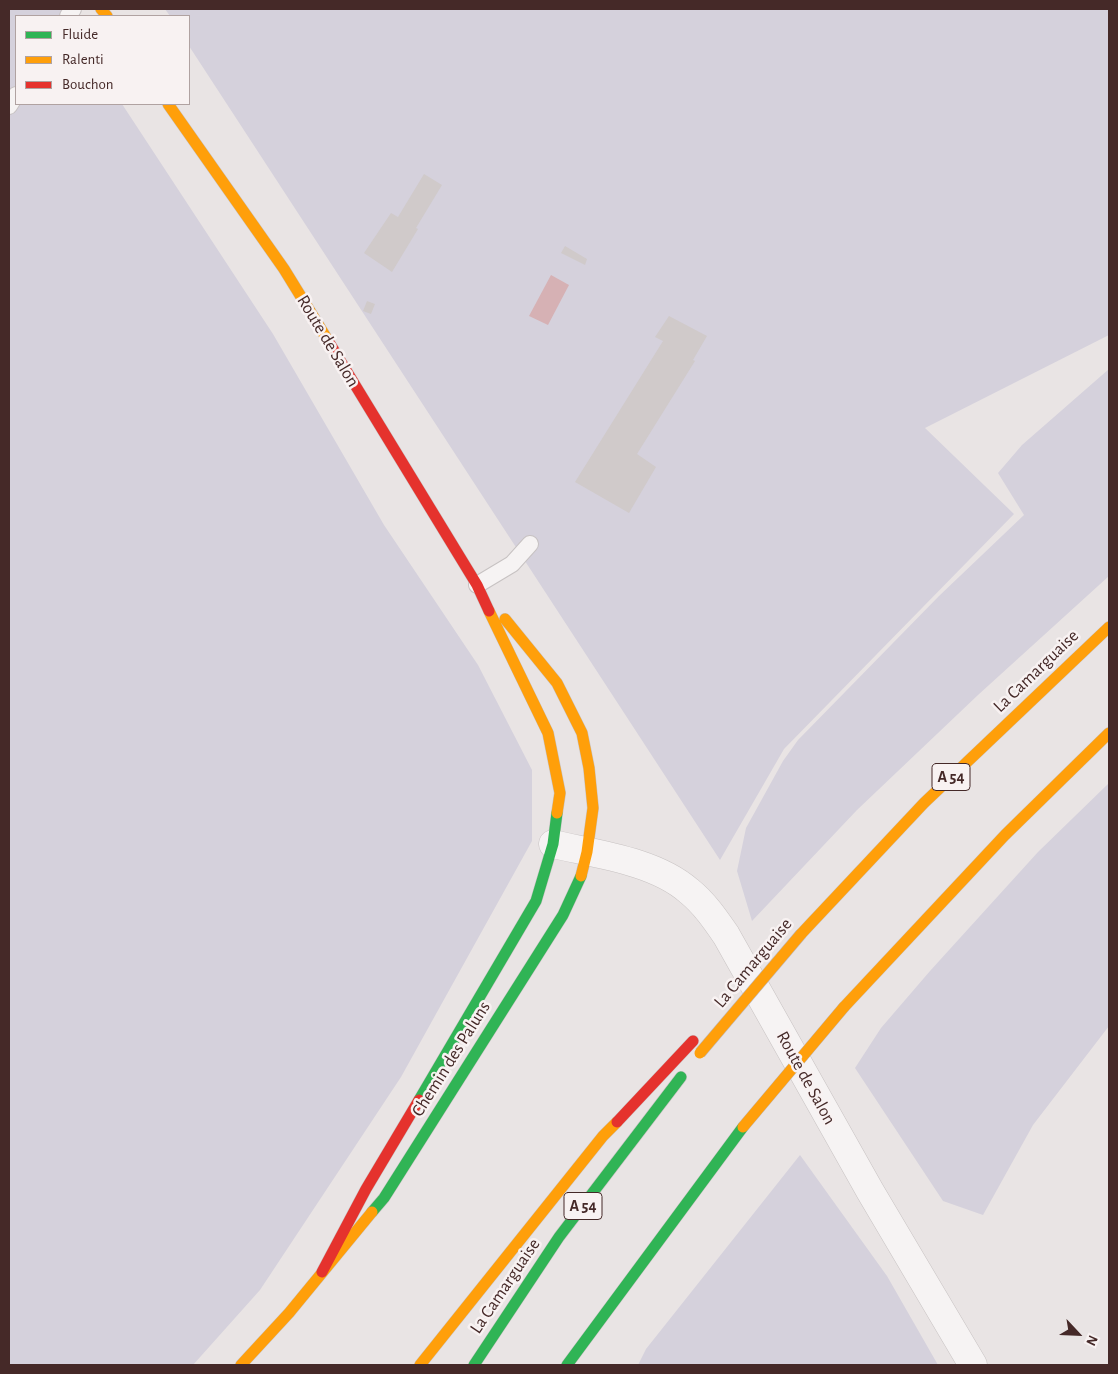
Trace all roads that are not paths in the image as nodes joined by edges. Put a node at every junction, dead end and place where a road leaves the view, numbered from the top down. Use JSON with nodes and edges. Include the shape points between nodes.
{"nodes":[{"id":1,"x":169,"y":105,"type":"edge"},
{"id":2,"x":530,"y":544,"type":"dead end"},
{"id":3,"x":477,"y":585,"type":"junction"},
{"id":4,"x":1109,"y":627,"type":"edge"},
{"id":5,"x":1109,"y":733,"type":"edge"},
{"id":6,"x":553,"y":844,"type":"junction"},
{"id":7,"x":587,"y":852,"type":"junction"},
{"id":8,"x":801,"y":934,"type":"junction"},
{"id":9,"x":498,"y":965,"type":"junction"},
{"id":10,"x":522,"y":978,"type":"junction"},
{"id":11,"x":322,"y":1272,"type":"junction"},
{"id":12,"x":241,"y":1365,"type":"edge"},
{"id":13,"x":420,"y":1365,"type":"edge"},
{"id":14,"x":474,"y":1365,"type":"edge"},
{"id":15,"x":567,"y":1365,"type":"edge"},
{"id":16,"x":972,"y":1365,"type":"edge"}],
"edges":[{"from":1,"to":3,"type":"main road","name":"Route de Salon","via":[[284,269]]},
{"from":2,"to":3,"type":"lane","via":[[512,564]]},
{"from":3,"to":6,"type":"main road","name":"Route de Salon","via":[[548,733],[560,793]]},
{"from":3,"to":7,"type":"main road","name":"Route de Salon","via":[[557,683],[582,733],[593,808]]},
{"from":4,"to":8,"type":"main road","name":"La Camarguaise","number":"A 54","via":[[924,803]]},
{"from":5,"to":15,"type":"main road","bridge":true,"via":[[1005,835],[844,1007],[743,1127]]},
{"from":6,"to":7,"type":"street","name":"Route de Salon"},
{"from":6,"to":9,"type":"main road","name":"Chemin des Paluns","via":[[536,901]]},
{"from":7,"to":10,"type":"main road","name":"Chemin des Paluns","via":[[582,874],[563,915]]},
{"from":7,"to":16,"type":"street","name":"Route de Salon","via":[[656,870],[688,890],[707,909],[726,935]]},
{"from":8,"to":13,"type":"main road","bridge":true,"via":[[603,1136]]},
{"from":8,"to":14,"type":"main road","name":"La Camarguaise","number":"A 54","bridge":true,"via":[[650,1116],[559,1237]]},
{"from":9,"to":10,"type":"lane"},
{"from":9,"to":11,"type":"main road","name":"Chemin des Paluns","via":[[366,1189]]},
{"from":10,"to":11,"type":"main road","name":"Chemin des Paluns","via":[[384,1198]]},
{"from":11,"to":12,"type":"main road","name":"Chemin des Paluns"}]}
